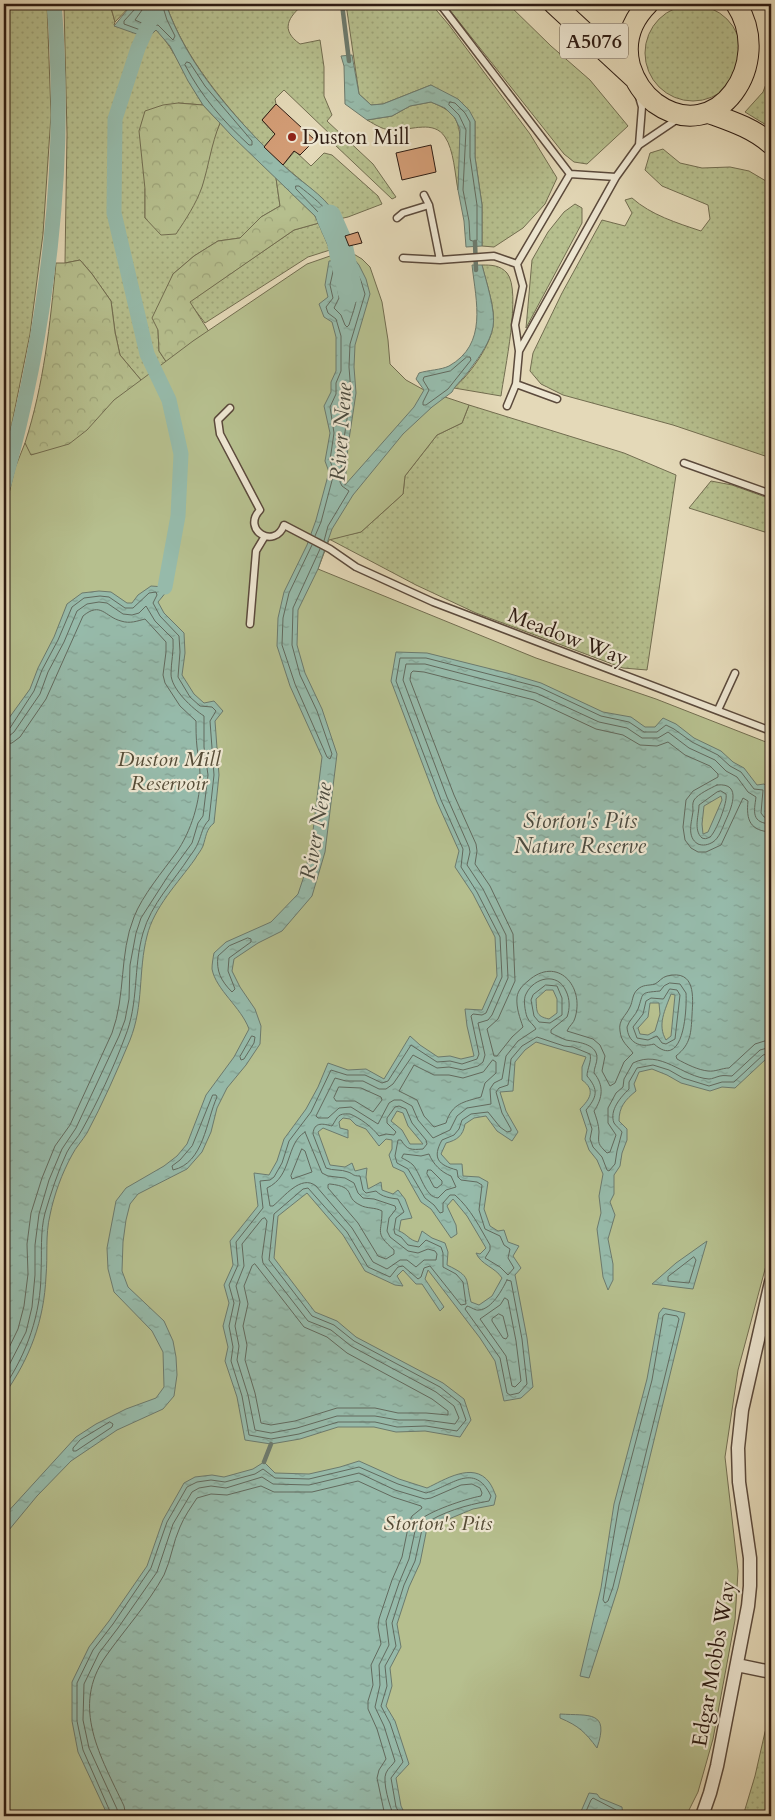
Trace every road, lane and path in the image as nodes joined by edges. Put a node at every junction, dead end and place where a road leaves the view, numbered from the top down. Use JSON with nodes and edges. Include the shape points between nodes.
{"nodes":[{"id":1,"x":440,"y":4,"type":"edge"},
{"id":2,"x":554,"y":4,"type":"edge"},
{"id":3,"x":648,"y":4,"type":"edge"},
{"id":4,"x":743,"y":7,"type":"edge"},
{"id":5,"x":756,"y":37,"type":"junction"},
{"id":6,"x":767,"y":58,"type":"dead end"},
{"id":7,"x":635,"y":81,"type":"junction"},
{"id":8,"x":709,"y":113,"type":"junction"},
{"id":9,"x":684,"y":114,"type":"junction"},
{"id":10,"x":771,"y":144,"type":"edge"},
{"id":11,"x":639,"y":145,"type":"junction"},
{"id":12,"x":570,"y":174,"type":"junction"},
{"id":13,"x":616,"y":177,"type":"junction"},
{"id":14,"x":424,"y":195,"type":"dead end"},
{"id":15,"x":429,"y":205,"type":"junction"},
{"id":16,"x":397,"y":218,"type":"dead end"},
{"id":17,"x":403,"y":258,"type":"dead end"},
{"id":18,"x":440,"y":260,"type":"junction"},
{"id":19,"x":518,"y":264,"type":"junction"},
{"id":20,"x":518,"y":351,"type":"junction"},
{"id":21,"x":516,"y":384,"type":"junction"},
{"id":22,"x":558,"y":399,"type":"dead end"},
{"id":23,"x":507,"y":406,"type":"dead end"},
{"id":24,"x":230,"y":408,"type":"dead end"},
{"id":25,"x":684,"y":463,"type":"dead end"},
{"id":26,"x":771,"y":494,"type":"edge"},
{"id":27,"x":265,"y":536,"type":"junction"},
{"id":28,"x":250,"y":624,"type":"dead end"},
{"id":29,"x":735,"y":672,"type":"dead end"},
{"id":30,"x":718,"y":710,"type":"junction"},
{"id":31,"x":771,"y":731,"type":"edge"},
{"id":32,"x":771,"y":1282,"type":"edge"},
{"id":33,"x":738,"y":1665,"type":"junction"},
{"id":34,"x":771,"y":1672,"type":"edge"},
{"id":35,"x":702,"y":1816,"type":"edge"}],
"edges":[{"from":1,"to":12,"type":"lane"},
{"from":2,"to":7,"type":"highway","number":"A5076"},
{"from":3,"to":7,"type":"highway","via":[[636,18],[628,42]]},
{"from":4,"to":5,"type":"highway"},
{"from":5,"to":6,"type":"highway"},
{"from":5,"to":8,"type":"highway","via":[[755,67],[748,83],[739,95]]},
{"from":7,"to":9,"type":"highway","via":[[648,98],[661,107]]},
{"from":7,"to":11,"type":"lane","via":[[642,107]]},
{"from":8,"to":9,"type":"highway"},
{"from":8,"to":10,"type":"highway","via":[[760,134]]},
{"from":9,"to":11,"type":"lane"},
{"from":11,"to":13,"type":"lane"},
{"from":12,"to":13,"type":"lane"},
{"from":12,"to":19,"type":"lane"},
{"from":13,"to":20,"type":"lane"},
{"from":14,"to":15,"type":"lane"},
{"from":15,"to":16,"type":"lane"},
{"from":15,"to":18,"type":"lane"},
{"from":17,"to":18,"type":"lane"},
{"from":18,"to":19,"type":"lane","via":[[494,256]]},
{"from":19,"to":20,"type":"lane","via":[[523,286],[515,325]]},
{"from":20,"to":21,"type":"lane"},
{"from":21,"to":22,"type":"lane"},
{"from":21,"to":23,"type":"lane"},
{"from":24,"to":27,"type":"lane","via":[[218,420],[220,434],[260,510],[255,525]]},
{"from":25,"to":26,"type":"lane"},
{"from":27,"to":28,"type":"lane","via":[[256,551]]},
{"from":27,"to":30,"type":"lane","name":"Meadow Way","via":[[275,536],[284,524],[356,566],[434,602]]},
{"from":29,"to":30,"type":"lane"},
{"from":30,"to":31,"type":"lane","name":"Meadow Way"},
{"from":32,"to":33,"type":"street","name":"Edgar Mobbs Way","via":[[739,1431],[739,1482],[748,1542],[750,1586]]},
{"from":33,"to":34,"type":"street"},
{"from":33,"to":35,"type":"street","name":"Edgar Mobbs Way"}]}
